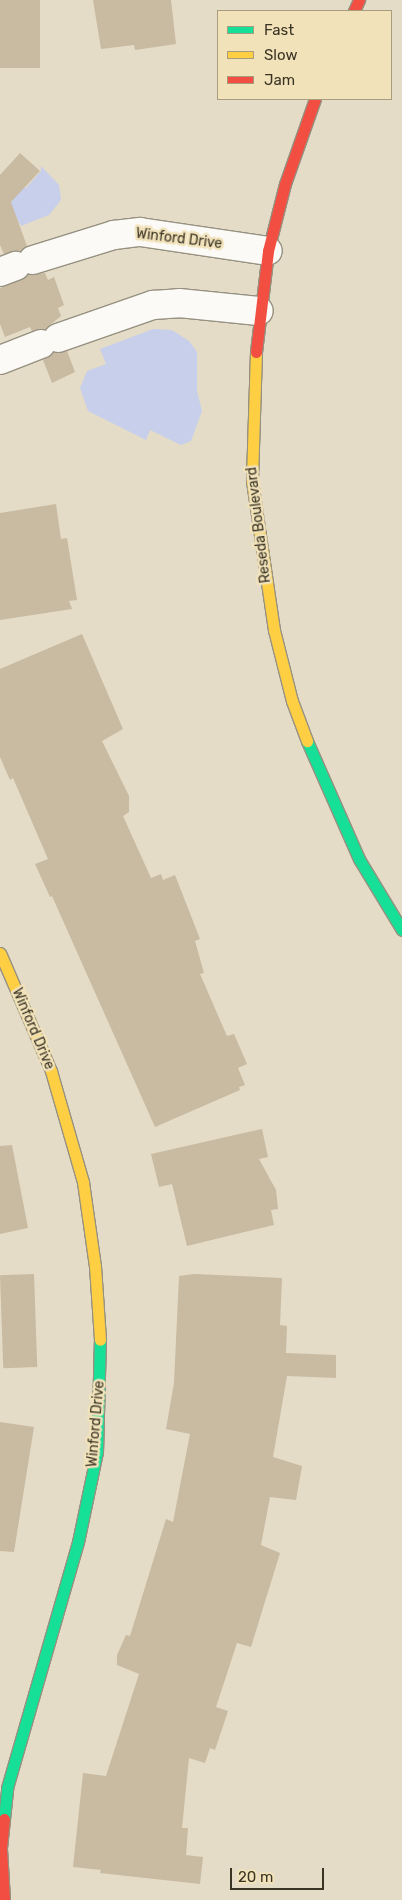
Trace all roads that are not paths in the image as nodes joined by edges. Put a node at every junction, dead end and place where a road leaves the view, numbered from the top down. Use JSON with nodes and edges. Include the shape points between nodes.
{"nodes":[{"id":1,"x":315,"y":100,"type":"edge"},
{"id":2,"x":268,"y":251,"type":"junction"},
{"id":3,"x":17,"y":266,"type":"edge"},
{"id":4,"x":259,"y":311,"type":"junction"},
{"id":5,"x":0,"y":360,"type":"edge"},
{"id":6,"x":402,"y":930,"type":"edge"},
{"id":7,"x":0,"y":953,"type":"edge"},
{"id":8,"x":4,"y":1900,"type":"edge"}],
"edges":[{"from":1,"to":2,"type":"street","name":"Reseda Boulevard","via":[[285,184]]},
{"from":2,"to":3,"type":"street","name":"Winford Drive","via":[[140,232],[114,235]]},
{"from":2,"to":4,"type":"street","name":"Reseda Boulevard"},
{"from":4,"to":5,"type":"street","via":[[179,303],[153,305]]},
{"from":4,"to":6,"type":"street","name":"Reseda Boulevard","via":[[252,399],[252,481],[274,630],[292,700],[325,786],[359,859]]},
{"from":7,"to":8,"type":"street","name":"Winford Drive","via":[[51,1070],[83,1182],[95,1266],[101,1359],[97,1452],[78,1542],[8,1788],[1,1849]]}]}
